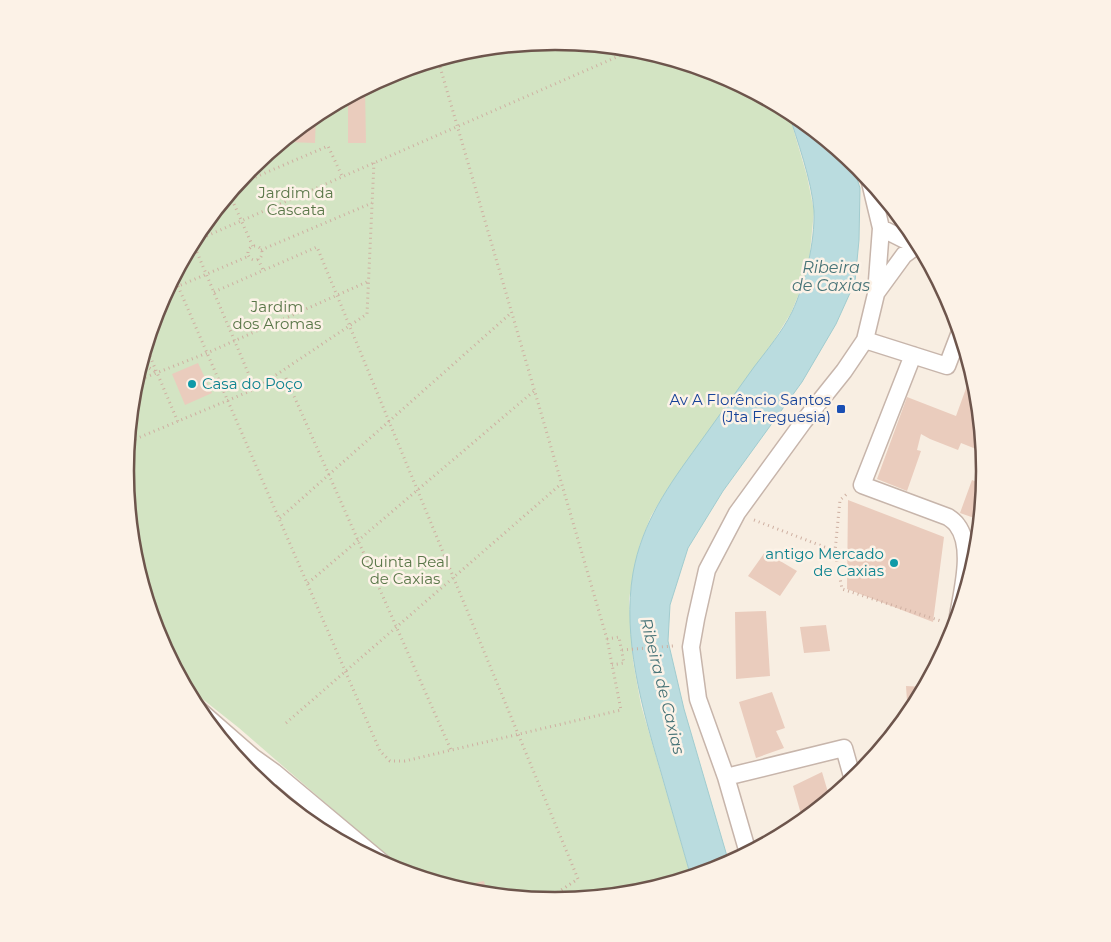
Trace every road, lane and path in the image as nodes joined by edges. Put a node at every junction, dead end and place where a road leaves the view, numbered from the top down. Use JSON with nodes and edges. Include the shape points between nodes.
{"nodes":[{"id":1,"x":620,"y":55,"type":"edge"},
{"id":2,"x":440,"y":66,"type":"edge"},
{"id":3,"x":457,"y":127,"type":"junction"},
{"id":4,"x":374,"y":162,"type":"junction"},
{"id":5,"x":342,"y":176,"type":"junction"},
{"id":6,"x":253,"y":178,"type":"edge"},
{"id":7,"x":873,"y":194,"type":"edge"},
{"id":8,"x":232,"y":202,"type":"edge"},
{"id":9,"x":372,"y":203,"type":"junction"},
{"id":10,"x":241,"y":220,"type":"junction"},
{"id":11,"x":881,"y":228,"type":"junction"},
{"id":12,"x":206,"y":236,"type":"edge"},
{"id":13,"x":908,"y":241,"type":"edge"},
{"id":14,"x":253,"y":247,"type":"junction"},
{"id":15,"x":913,"y":249,"type":"edge"},
{"id":16,"x":262,"y":250,"type":"junction"},
{"id":17,"x":197,"y":251,"type":"edge"},
{"id":18,"x":249,"y":256,"type":"junction"},
{"id":19,"x":258,"y":259,"type":"junction"},
{"id":20,"x":263,"y":270,"type":"junction"},
{"id":21,"x":206,"y":274,"type":"junction"},
{"id":22,"x":369,"y":281,"type":"junction"},
{"id":23,"x":178,"y":286,"type":"joint"},
{"id":24,"x":214,"y":292,"type":"junction"},
{"id":25,"x":876,"y":294,"type":"junction"},
{"id":26,"x":337,"y":295,"type":"junction"},
{"id":27,"x":511,"y":314,"type":"junction"},
{"id":28,"x":350,"y":326,"type":"junction"},
{"id":29,"x":235,"y":340,"type":"junction"},
{"id":30,"x":865,"y":340,"type":"junction"},
{"id":31,"x":956,"y":342,"type":"edge"},
{"id":32,"x":207,"y":353,"type":"junction"},
{"id":33,"x":913,"y":355,"type":"junction"},
{"id":34,"x":150,"y":357,"type":"edge"},
{"id":35,"x":148,"y":367,"type":"edge"},
{"id":36,"x":157,"y":372,"type":"junction"},
{"id":37,"x":146,"y":377,"type":"edge"},
{"id":38,"x":286,"y":378,"type":"dead end"},
{"id":39,"x":255,"y":388,"type":"junction"},
{"id":40,"x":534,"y":391,"type":"junction"},
{"id":41,"x":229,"y":401,"type":"junction"},
{"id":42,"x":390,"y":421,"type":"junction"},
{"id":43,"x":178,"y":422,"type":"junction"},
{"id":44,"x":135,"y":439,"type":"edge"},
{"id":45,"x":329,"y":474,"type":"junction"},
{"id":46,"x":561,"y":484,"type":"junction"},
{"id":47,"x":862,"y":485,"type":"junction"},
{"id":48,"x":418,"y":490,"type":"junction"},
{"id":49,"x":738,"y":513,"type":"junction"},
{"id":50,"x":280,"y":518,"type":"junction"},
{"id":51,"x":358,"y":540,"type":"junction"},
{"id":52,"x":835,"y":551,"type":"junction"},
{"id":53,"x":966,"y":562,"type":"edge"},
{"id":54,"x":454,"y":577,"type":"junction"},
{"id":55,"x":308,"y":583,"type":"junction"},
{"id":56,"x":949,"y":619,"type":"edge"},
{"id":57,"x":396,"y":627,"type":"junction"},
{"id":58,"x":607,"y":639,"type":"junction"},
{"id":59,"x":675,"y":646,"type":"dead end"},
{"id":60,"x":622,"y":650,"type":"junction"},
{"id":61,"x":612,"y":665,"type":"junction"},
{"id":62,"x":346,"y":671,"type":"junction"},
{"id":63,"x":286,"y":723,"type":"dead end"},
{"id":64,"x":519,"y":734,"type":"junction"},
{"id":65,"x":229,"y":736,"type":"edge"},
{"id":66,"x":451,"y":750,"type":"junction"},
{"id":67,"x":851,"y":771,"type":"edge"},
{"id":68,"x":274,"y":772,"type":"junction"},
{"id":69,"x":726,"y":776,"type":"junction"},
{"id":70,"x":269,"y":780,"type":"edge"},
{"id":71,"x":361,"y":844,"type":"edge"},
{"id":72,"x":746,"y":847,"type":"edge"},
{"id":73,"x":558,"y":892,"type":"edge"}],
"edges":[{"from":1,"to":3,"type":"path"},
{"from":2,"to":3,"type":"path"},
{"from":3,"to":4,"type":"path"},
{"from":3,"to":27,"type":"path"},
{"from":4,"to":5,"type":"path"},
{"from":4,"to":9,"type":"path"},
{"from":5,"to":6,"type":"path","via":[[328,146]]},
{"from":5,"to":10,"type":"path"},
{"from":7,"to":11,"type":"street"},
{"from":8,"to":10,"type":"path"},
{"from":9,"to":16,"type":"path"},
{"from":9,"to":22,"type":"path"},
{"from":10,"to":12,"type":"path"},
{"from":10,"to":14,"type":"path"},
{"from":11,"to":13,"type":"street"},
{"from":11,"to":25,"type":"street"},
{"from":14,"to":16,"type":"path"},
{"from":14,"to":18,"type":"path"},
{"from":15,"to":25,"type":"street","via":[[904,255]]},
{"from":16,"to":19,"type":"path"},
{"from":17,"to":21,"type":"path"},
{"from":18,"to":19,"type":"path"},
{"from":18,"to":21,"type":"path"},
{"from":19,"to":20,"type":"path"},
{"from":20,"to":24,"type":"path"},
{"from":20,"to":26,"type":"path","via":[[316,247]]},
{"from":21,"to":23,"type":"path"},
{"from":21,"to":24,"type":"path"},
{"from":22,"to":26,"type":"path"},
{"from":22,"to":28,"type":"path","via":[[367,314]]},
{"from":23,"to":32,"type":"path"},
{"from":24,"to":29,"type":"path"},
{"from":25,"to":30,"type":"street"},
{"from":26,"to":28,"type":"path"},
{"from":26,"to":29,"type":"path"},
{"from":27,"to":40,"type":"path"},
{"from":27,"to":42,"type":"path"},
{"from":28,"to":39,"type":"path"},
{"from":28,"to":42,"type":"path"},
{"from":29,"to":32,"type":"path"},
{"from":29,"to":39,"type":"path"},
{"from":30,"to":33,"type":"street"},
{"from":30,"to":49,"type":"street"},
{"from":31,"to":33,"type":"street","via":[[946,366]]},
{"from":32,"to":36,"type":"path"},
{"from":32,"to":41,"type":"path"},
{"from":33,"to":47,"type":"street"},
{"from":34,"to":36,"type":"path"},
{"from":35,"to":36,"type":"path"},
{"from":36,"to":37,"type":"path"},
{"from":36,"to":43,"type":"path"},
{"from":38,"to":45,"type":"path"},
{"from":39,"to":41,"type":"path"},
{"from":40,"to":46,"type":"path"},
{"from":40,"to":48,"type":"path"},
{"from":41,"to":43,"type":"path"},
{"from":41,"to":50,"type":"path"},
{"from":42,"to":45,"type":"path"},
{"from":42,"to":48,"type":"path"},
{"from":43,"to":44,"type":"path"},
{"from":45,"to":50,"type":"path"},
{"from":45,"to":51,"type":"path"},
{"from":46,"to":54,"type":"path"},
{"from":46,"to":58,"type":"path"},
{"from":47,"to":52,"type":"path","via":[[840,500]]},
{"from":47,"to":53,"type":"street","via":[[948,517],[957,525],[965,547]]},
{"from":48,"to":51,"type":"path"},
{"from":48,"to":54,"type":"path"},
{"from":49,"to":52,"type":"path"},
{"from":49,"to":69,"type":"street","via":[[707,570],[691,648],[698,699]]},
{"from":50,"to":55,"type":"path"},
{"from":51,"to":55,"type":"path"},
{"from":51,"to":57,"type":"path"},
{"from":52,"to":56,"type":"path","via":[[842,589]]},
{"from":54,"to":57,"type":"path"},
{"from":54,"to":64,"type":"path"},
{"from":55,"to":62,"type":"path"},
{"from":57,"to":62,"type":"path"},
{"from":57,"to":66,"type":"path"},
{"from":58,"to":60,"type":"path","via":[[619,637]]},
{"from":58,"to":61,"type":"path"},
{"from":59,"to":60,"type":"path"},
{"from":60,"to":61,"type":"path","via":[[624,663]]},
{"from":61,"to":64,"type":"path","via":[[621,710]]},
{"from":62,"to":63,"type":"path"},
{"from":62,"to":66,"type":"path","via":[[380,751],[390,761],[405,762]]},
{"from":64,"to":66,"type":"path"},
{"from":64,"to":73,"type":"path","via":[[578,879]]},
{"from":65,"to":68,"type":"street"},
{"from":67,"to":69,"type":"street","via":[[844,748]]},
{"from":68,"to":70,"type":"street"},
{"from":68,"to":71,"type":"street"},
{"from":69,"to":72,"type":"street"}]}
